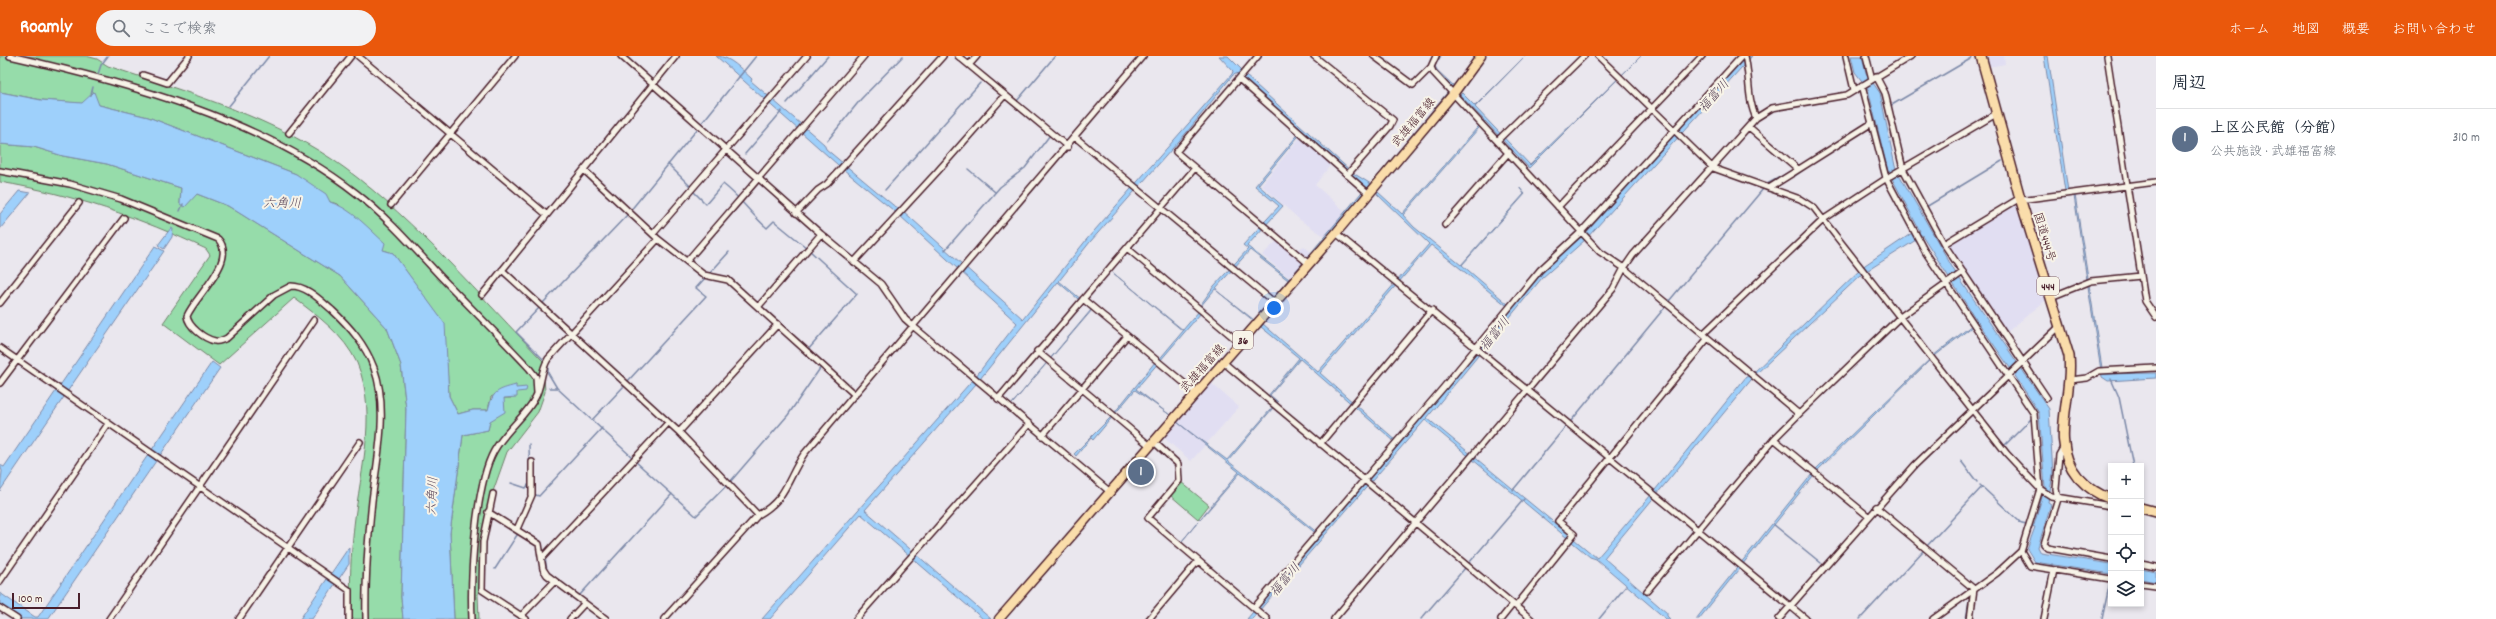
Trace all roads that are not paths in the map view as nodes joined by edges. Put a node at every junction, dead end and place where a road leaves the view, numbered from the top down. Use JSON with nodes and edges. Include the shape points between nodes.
{"nodes":[{"id":1,"x":10,"y":56,"type":"edge"},
{"id":2,"x":189,"y":56,"type":"edge"},
{"id":3,"x":351,"y":56,"type":"edge"},
{"id":4,"x":358,"y":56,"type":"edge"},
{"id":5,"x":515,"y":56,"type":"edge"},
{"id":6,"x":620,"y":56,"type":"edge"},
{"id":7,"x":676,"y":56,"type":"edge"},
{"id":8,"x":807,"y":56,"type":"edge"},
{"id":9,"x":864,"y":56,"type":"edge"},
{"id":10,"x":943,"y":56,"type":"edge"},
{"id":11,"x":958,"y":56,"type":"edge"},
{"id":12,"x":977,"y":56,"type":"edge"},
{"id":13,"x":1143,"y":56,"type":"edge"},
{"id":14,"x":1258,"y":56,"type":"edge"},
{"id":15,"x":1314,"y":56,"type":"edge"},
{"id":16,"x":1374,"y":56,"type":"edge"},
{"id":17,"x":1436,"y":56,"type":"edge"},
{"id":18,"x":1481,"y":56,"type":"edge"},
{"id":19,"x":1584,"y":56,"type":"edge"},
{"id":20,"x":1598,"y":56,"type":"edge"},
{"id":21,"x":1702,"y":56,"type":"edge"},
{"id":22,"x":1846,"y":56,"type":"edge"},
{"id":23,"x":1866,"y":56,"type":"edge"},
{"id":24,"x":1911,"y":56,"type":"edge"},
{"id":25,"x":1981,"y":56,"type":"edge"},
{"id":26,"x":2107,"y":56,"type":"edge"},
{"id":27,"x":1742,"y":57,"type":"edge"},
{"id":28,"x":969,"y":65,"type":"junction"},
{"id":29,"x":1431,"y":67,"type":"junction"},
{"id":30,"x":143,"y":75,"type":"dead end"},
{"id":31,"x":1241,"y":76,"type":"junction"},
{"id":32,"x":1874,"y":78,"type":"junction"},
{"id":33,"x":652,"y":85,"type":"junction"},
{"id":34,"x":1863,"y":85,"type":"junction"},
{"id":35,"x":1854,"y":90,"type":"junction"},
{"id":36,"x":1452,"y":91,"type":"junction"},
{"id":37,"x":1004,"y":96,"type":"junction"},
{"id":38,"x":1653,"y":107,"type":"junction"},
{"id":39,"x":1996,"y":114,"type":"junction"},
{"id":40,"x":1756,"y":118,"type":"junction"},
{"id":41,"x":1872,"y":123,"type":"junction"},
{"id":42,"x":1749,"y":127,"type":"junction"},
{"id":43,"x":1675,"y":131,"type":"junction"},
{"id":44,"x":289,"y":133,"type":"dead end"},
{"id":45,"x":450,"y":133,"type":"junction"},
{"id":46,"x":1075,"y":137,"type":"junction"},
{"id":47,"x":1501,"y":138,"type":"junction"},
{"id":48,"x":1068,"y":147,"type":"junction"},
{"id":49,"x":726,"y":151,"type":"junction"},
{"id":50,"x":1509,"y":152,"type":"junction"},
{"id":51,"x":1195,"y":168,"type":"junction"},
{"id":52,"x":1713,"y":168,"type":"junction"},
{"id":53,"x":584,"y":170,"type":"junction"},
{"id":54,"x":1798,"y":170,"type":"junction"},
{"id":55,"x":1901,"y":170,"type":"junction"},
{"id":56,"x":0,"y":171,"type":"edge"},
{"id":57,"x":1349,"y":172,"type":"junction"},
{"id":58,"x":1888,"y":177,"type":"junction"},
{"id":59,"x":759,"y":179,"type":"junction"},
{"id":60,"x":2156,"y":182,"type":"edge"},
{"id":61,"x":2127,"y":186,"type":"junction"},
{"id":62,"x":1769,"y":188,"type":"junction"},
{"id":63,"x":1366,"y":192,"type":"junction"},
{"id":64,"x":2020,"y":198,"type":"junction"},
{"id":65,"x":79,"y":203,"type":"dead end"},
{"id":66,"x":391,"y":205,"type":"dead end"},
{"id":67,"x":1558,"y":207,"type":"junction"},
{"id":68,"x":1161,"y":208,"type":"junction"},
{"id":69,"x":796,"y":213,"type":"junction"},
{"id":70,"x":547,"y":215,"type":"junction"},
{"id":71,"x":124,"y":218,"type":"dead end"},
{"id":72,"x":1824,"y":219,"type":"junction"},
{"id":73,"x":1445,"y":225,"type":"dead end"},
{"id":74,"x":1336,"y":233,"type":"junction"},
{"id":75,"x":653,"y":234,"type":"junction"},
{"id":76,"x":821,"y":234,"type":"junction"},
{"id":77,"x":1583,"y":234,"type":"junction"},
{"id":78,"x":658,"y":239,"type":"junction"},
{"id":79,"x":1944,"y":244,"type":"junction"},
{"id":80,"x":1127,"y":248,"type":"junction"},
{"id":81,"x":687,"y":261,"type":"junction"},
{"id":82,"x":854,"y":262,"type":"junction"},
{"id":83,"x":1307,"y":262,"type":"junction"},
{"id":84,"x":1624,"y":268,"type":"junction"},
{"id":85,"x":502,"y":270,"type":"junction"},
{"id":86,"x":1961,"y":274,"type":"junction"},
{"id":87,"x":2141,"y":276,"type":"junction"},
{"id":88,"x":1948,"y":282,"type":"junction"},
{"id":89,"x":482,"y":295,"type":"dead end"},
{"id":90,"x":2051,"y":297,"type":"junction"},
{"id":91,"x":1082,"y":300,"type":"junction"},
{"id":92,"x":1273,"y":302,"type":"junction"},
{"id":93,"x":0,"y":303,"type":"edge"},
{"id":94,"x":758,"y":307,"type":"junction"},
{"id":95,"x":1432,"y":310,"type":"junction"},
{"id":96,"x":1900,"y":317,"type":"junction"},
{"id":97,"x":2156,"y":317,"type":"edge"},
{"id":98,"x":314,"y":320,"type":"dead end"},
{"id":99,"x":778,"y":324,"type":"junction"},
{"id":100,"x":2060,"y":326,"type":"junction"},
{"id":101,"x":914,"y":327,"type":"junction"},
{"id":102,"x":572,"y":334,"type":"junction"},
{"id":103,"x":1703,"y":334,"type":"junction"},
{"id":104,"x":1126,"y":338,"type":"junction"},
{"id":105,"x":1708,"y":338,"type":"junction"},
{"id":106,"x":1240,"y":343,"type":"junction"},
{"id":107,"x":0,"y":348,"type":"edge"},
{"id":108,"x":1479,"y":349,"type":"junction"},
{"id":109,"x":1037,"y":351,"type":"junction"},
{"id":110,"x":16,"y":360,"type":"junction"},
{"id":111,"x":1223,"y":362,"type":"junction"},
{"id":112,"x":2021,"y":363,"type":"junction"},
{"id":113,"x":2156,"y":368,"type":"edge"},
{"id":114,"x":2009,"y":374,"type":"junction"},
{"id":115,"x":2070,"y":380,"type":"junction"},
{"id":116,"x":0,"y":383,"type":"edge"},
{"id":117,"x":1082,"y":390,"type":"junction"},
{"id":118,"x":1528,"y":390,"type":"junction"},
{"id":119,"x":537,"y":393,"type":"junction"},
{"id":120,"x":1196,"y":393,"type":"junction"},
{"id":121,"x":855,"y":395,"type":"junction"},
{"id":122,"x":2047,"y":398,"type":"dead end"},
{"id":123,"x":998,"y":399,"type":"junction"},
{"id":124,"x":1973,"y":410,"type":"junction"},
{"id":125,"x":1799,"y":414,"type":"junction"},
{"id":126,"x":668,"y":422,"type":"junction"},
{"id":127,"x":108,"y":424,"type":"junction"},
{"id":128,"x":1029,"y":424,"type":"junction"},
{"id":129,"x":679,"y":432,"type":"junction"},
{"id":130,"x":1042,"y":436,"type":"junction"},
{"id":131,"x":1774,"y":439,"type":"junction"},
{"id":132,"x":360,"y":442,"type":"dead end"},
{"id":133,"x":1151,"y":443,"type":"junction"},
{"id":134,"x":1320,"y":444,"type":"junction"},
{"id":135,"x":2063,"y":448,"type":"junction"},
{"id":136,"x":1609,"y":456,"type":"junction"},
{"id":137,"x":532,"y":462,"type":"dead end"},
{"id":138,"x":1364,"y":480,"type":"junction"},
{"id":139,"x":199,"y":487,"type":"junction"},
{"id":140,"x":2040,"y":489,"type":"junction"},
{"id":141,"x":1109,"y":491,"type":"junction"},
{"id":142,"x":493,"y":494,"type":"dead end"},
{"id":143,"x":2108,"y":497,"type":"edge"},
{"id":144,"x":2056,"y":498,"type":"junction"},
{"id":145,"x":2108,"y":506,"type":"edge"},
{"id":146,"x":1876,"y":507,"type":"junction"},
{"id":147,"x":2144,"y":509,"type":"edge"},
{"id":148,"x":488,"y":512,"type":"junction"},
{"id":149,"x":2156,"y":512,"type":"edge"},
{"id":150,"x":758,"y":515,"type":"junction"},
{"id":151,"x":1868,"y":516,"type":"junction"},
{"id":152,"x":1416,"y":523,"type":"junction"},
{"id":153,"x":1698,"y":530,"type":"junction"},
{"id":154,"x":519,"y":531,"type":"junction"},
{"id":155,"x":287,"y":548,"type":"junction"},
{"id":156,"x":2021,"y":551,"type":"junction"},
{"id":157,"x":544,"y":556,"type":"junction"},
{"id":158,"x":2108,"y":558,"type":"edge"},
{"id":159,"x":1198,"y":561,"type":"junction"},
{"id":160,"x":2144,"y":565,"type":"edge"},
{"id":161,"x":2156,"y":567,"type":"edge"},
{"id":162,"x":2052,"y":570,"type":"junction"},
{"id":163,"x":2108,"y":579,"type":"edge"},
{"id":164,"x":0,"y":581,"type":"edge"},
{"id":165,"x":554,"y":582,"type":"junction"},
{"id":166,"x":2144,"y":584,"type":"edge"},
{"id":167,"x":2156,"y":586,"type":"edge"},
{"id":168,"x":1974,"y":589,"type":"junction"},
{"id":169,"x":1647,"y":591,"type":"dead end"},
{"id":170,"x":585,"y":605,"type":"junction"},
{"id":171,"x":1514,"y":605,"type":"junction"},
{"id":172,"x":1790,"y":606,"type":"junction"},
{"id":173,"x":0,"y":608,"type":"edge"},
{"id":174,"x":1254,"y":608,"type":"junction"},
{"id":175,"x":524,"y":618,"type":"edge"},
{"id":176,"x":17,"y":619,"type":"edge"},
{"id":177,"x":109,"y":619,"type":"edge"},
{"id":178,"x":239,"y":619,"type":"edge"},
{"id":179,"x":349,"y":619,"type":"edge"},
{"id":180,"x":366,"y":619,"type":"edge"},
{"id":181,"x":472,"y":619,"type":"edge"},
{"id":182,"x":570,"y":619,"type":"edge"},
{"id":183,"x":606,"y":619,"type":"edge"},
{"id":184,"x":664,"y":619,"type":"edge"},
{"id":185,"x":856,"y":619,"type":"edge"},
{"id":186,"x":999,"y":619,"type":"edge"},
{"id":187,"x":1149,"y":619,"type":"edge"},
{"id":188,"x":1267,"y":619,"type":"edge"},
{"id":189,"x":1334,"y":619,"type":"edge"},
{"id":190,"x":1501,"y":619,"type":"edge"},
{"id":191,"x":1531,"y":619,"type":"edge"},
{"id":192,"x":1779,"y":619,"type":"edge"},
{"id":193,"x":1806,"y":619,"type":"edge"},
{"id":194,"x":1933,"y":619,"type":"edge"},
{"id":195,"x":1970,"y":619,"type":"edge"},
{"id":196,"x":2044,"y":619,"type":"edge"}],
"edges":[{"from":1,"to":119,"type":"street","via":[[100,78],[207,114],[271,142],[336,178],[394,228],[529,368],[536,377]]},
{"from":2,"to":30,"type":"street","via":[[167,83]]},
{"from":3,"to":44,"type":"street"},
{"from":4,"to":45,"type":"street"},
{"from":5,"to":45,"type":"street"},
{"from":6,"to":33,"type":"street"},
{"from":7,"to":33,"type":"street"},
{"from":8,"to":49,"type":"street"},
{"from":9,"to":59,"type":"street"},
{"from":10,"to":69,"type":"street","via":[[841,169]]},
{"from":11,"to":28,"type":"street"},
{"from":12,"to":28,"type":"street"},
{"from":13,"to":46,"type":"street"},
{"from":14,"to":31,"type":"street"},
{"from":15,"to":57,"type":"street","via":[[1392,120],[1390,126]]},
{"from":16,"to":29,"type":"street","via":[[1413,85]]},
{"from":17,"to":29,"type":"street"},
{"from":18,"to":36,"type":"main road","name":"武雄福富線","number":"36"},
{"from":19,"to":47,"type":"street"},
{"from":20,"to":38,"type":"street"},
{"from":21,"to":38,"type":"street"},
{"from":22,"to":35,"type":"street"},
{"from":23,"to":32,"type":"street"},
{"from":24,"to":32,"type":"street"},
{"from":25,"to":39,"type":"highway","name":"国道444号","number":"444"},
{"from":26,"to":61,"type":"street"},
{"from":27,"to":40,"type":"street","via":[[1750,80],[1750,98]]},
{"from":27,"to":43,"type":"street"},
{"from":28,"to":37,"type":"street"},
{"from":29,"to":36,"type":"street"},
{"from":31,"to":51,"type":"street","via":[[1176,152]]},
{"from":31,"to":57,"type":"street"},
{"from":32,"to":34,"type":"street"},
{"from":32,"to":55,"type":"street","via":[[1885,94]]},
{"from":33,"to":49,"type":"street"},
{"from":33,"to":53,"type":"street"},
{"from":34,"to":35,"type":"street"},
{"from":34,"to":41,"type":"street"},
{"from":35,"to":40,"type":"street","via":[[1847,95],[1772,108]]},
{"from":36,"to":47,"type":"street","via":[[1482,123]]},
{"from":36,"to":63,"type":"main road","name":"武雄福富線","number":"36"},
{"from":37,"to":48,"type":"street"},
{"from":37,"to":82,"type":"street"},
{"from":38,"to":43,"type":"street"},
{"from":38,"to":67,"type":"street"},
{"from":39,"to":55,"type":"street"},
{"from":39,"to":64,"type":"highway","name":"国道444号","number":"444"},
{"from":40,"to":42,"type":"street"},
{"from":41,"to":54,"type":"street"},
{"from":41,"to":58,"type":"street"},
{"from":42,"to":52,"type":"street"},
{"from":42,"to":54,"type":"street"},
{"from":43,"to":52,"type":"street"},
{"from":43,"to":77,"type":"street"},
{"from":45,"to":66,"type":"street"},
{"from":45,"to":70,"type":"street"},
{"from":46,"to":48,"type":"street"},
{"from":46,"to":68,"type":"street"},
{"from":47,"to":50,"type":"street"},
{"from":48,"to":101,"type":"street"},
{"from":49,"to":59,"type":"street"},
{"from":49,"to":75,"type":"street"},
{"from":50,"to":67,"type":"street"},
{"from":50,"to":73,"type":"street"},
{"from":51,"to":68,"type":"street"},
{"from":51,"to":83,"type":"street"},
{"from":52,"to":62,"type":"street"},
{"from":52,"to":84,"type":"street"},
{"from":53,"to":70,"type":"street"},
{"from":53,"to":75,"type":"street"},
{"from":54,"to":62,"type":"street"},
{"from":55,"to":58,"type":"street"},
{"from":55,"to":79,"type":"street"},
{"from":56,"to":180,"type":"street","via":[[70,184],[121,199],[218,239],[224,248],[223,259],[187,316],[190,325],[210,340],[220,341],[227,338],[274,295],[291,286],[305,289],[353,330],[368,355],[379,390],[380,417],[368,545]]},
{"from":57,"to":63,"type":"street"},
{"from":58,"to":72,"type":"street"},
{"from":58,"to":88,"type":"street","via":[[1926,253]]},
{"from":59,"to":69,"type":"street"},
{"from":59,"to":81,"type":"street"},
{"from":60,"to":61,"type":"street"},
{"from":61,"to":64,"type":"street"},
{"from":61,"to":87,"type":"street"},
{"from":62,"to":72,"type":"street","via":[[1809,203]]},
{"from":63,"to":74,"type":"main road","name":"武雄福富線","number":"36"},
{"from":64,"to":79,"type":"street"},
{"from":64,"to":90,"type":"highway","name":"国道444号","number":"444"},
{"from":65,"to":93,"type":"street"},
{"from":67,"to":77,"type":"street"},
{"from":68,"to":80,"type":"street"},
{"from":68,"to":92,"type":"street"},
{"from":69,"to":76,"type":"street"},
{"from":70,"to":85,"type":"street"},
{"from":71,"to":110,"type":"street"},
{"from":72,"to":96,"type":"street"},
{"from":72,"to":103,"type":"street"},
{"from":74,"to":83,"type":"main road","name":"武雄福富線","number":"36"},
{"from":74,"to":95,"type":"street"},
{"from":75,"to":78,"type":"street"},
{"from":76,"to":82,"type":"street"},
{"from":76,"to":94,"type":"street"},
{"from":77,"to":84,"type":"street","via":[[1600,252]]},
{"from":77,"to":108,"type":"street","via":[[1540,270]]},
{"from":78,"to":81,"type":"street"},
{"from":78,"to":102,"type":"street"},
{"from":79,"to":86,"type":"street"},
{"from":80,"to":91,"type":"street"},
{"from":80,"to":106,"type":"street"},
{"from":81,"to":94,"type":"street","via":[[704,275],[728,280]]},
{"from":82,"to":101,"type":"street","via":[[881,284],[905,319]]},
{"from":83,"to":92,"type":"main road","name":"武雄福富線","number":"36"},
{"from":84,"to":103,"type":"street"},
{"from":84,"to":118,"type":"street","via":[[1613,289]]},
{"from":85,"to":89,"type":"street"},
{"from":85,"to":102,"type":"street"},
{"from":86,"to":88,"type":"street"},
{"from":86,"to":112,"type":"street"},
{"from":87,"to":90,"type":"street","via":[[2088,281]]},
{"from":87,"to":97,"type":"street","via":[[2145,301]]},
{"from":88,"to":96,"type":"street"},
{"from":88,"to":114,"type":"street"},
{"from":90,"to":100,"type":"highway","name":"国道444号","number":"444"},
{"from":91,"to":104,"type":"street"},
{"from":91,"to":109,"type":"street"},
{"from":92,"to":106,"type":"main road","name":"武雄福富線","number":"36"},
{"from":94,"to":99,"type":"street"},
{"from":95,"to":108,"type":"street"},
{"from":95,"to":134,"type":"street"},
{"from":96,"to":124,"type":"street"},
{"from":96,"to":125,"type":"street"},
{"from":98,"to":139,"type":"street"},
{"from":99,"to":121,"type":"street"},
{"from":99,"to":129,"type":"street"},
{"from":100,"to":112,"type":"street"},
{"from":100,"to":115,"type":"highway","name":"国道444号","number":"444","via":[[2069,356]]},
{"from":101,"to":121,"type":"street"},
{"from":101,"to":123,"type":"street"},
{"from":102,"to":119,"type":"street","via":[[546,363],[542,370],[540,390]]},
{"from":102,"to":126,"type":"street"},
{"from":103,"to":105,"type":"street"},
{"from":104,"to":117,"type":"street"},
{"from":104,"to":120,"type":"street"},
{"from":105,"to":125,"type":"street"},
{"from":105,"to":136,"type":"street"},
{"from":106,"to":111,"type":"main road","name":"武雄福富線","number":"36"},
{"from":107,"to":110,"type":"street"},
{"from":108,"to":118,"type":"street"},
{"from":108,"to":138,"type":"street"},
{"from":109,"to":117,"type":"street"},
{"from":109,"to":123,"type":"street"},
{"from":110,"to":116,"type":"street"},
{"from":110,"to":127,"type":"street"},
{"from":111,"to":120,"type":"main road","name":"武雄福富線","number":"36"},
{"from":111,"to":134,"type":"street"},
{"from":112,"to":114,"type":"street"},
{"from":112,"to":122,"type":"street"},
{"from":113,"to":115,"type":"street","via":[[2102,370],[2087,378]]},
{"from":114,"to":124,"type":"street"},
{"from":114,"to":140,"type":"street","via":[[2034,414]]},
{"from":115,"to":135,"type":"highway","name":"国道444号","number":"444","via":[[2063,425]]},
{"from":117,"to":130,"type":"street"},
{"from":117,"to":133,"type":"street"},
{"from":118,"to":136,"type":"street"},
{"from":118,"to":152,"type":"street"},
{"from":119,"to":181,"type":"street","via":[[530,406],[499,443],[488,468],[476,528]]},
{"from":120,"to":133,"type":"main road","name":"武雄福富線","number":"36"},
{"from":121,"to":150,"type":"street","via":[[804,454],[778,500],[771,508]]},
{"from":123,"to":128,"type":"street"},
{"from":124,"to":140,"type":"street","via":[[2007,454]]},
{"from":124,"to":146,"type":"street","via":[[1915,465]]},
{"from":125,"to":131,"type":"street"},
{"from":126,"to":129,"type":"street"},
{"from":126,"to":157,"type":"street"},
{"from":127,"to":139,"type":"street"},
{"from":127,"to":164,"type":"street"},
{"from":128,"to":130,"type":"street"},
{"from":128,"to":185,"type":"street"},
{"from":129,"to":150,"type":"street"},
{"from":130,"to":141,"type":"street"},
{"from":131,"to":151,"type":"street"},
{"from":131,"to":153,"type":"street"},
{"from":132,"to":155,"type":"street"},
{"from":133,"to":141,"type":"main road","name":"武雄福富線","number":"36"},
{"from":133,"to":159,"type":"street","via":[[1178,464],[1179,481],[1148,518]]},
{"from":134,"to":138,"type":"street"},
{"from":135,"to":143,"type":"highway","name":"国道444号","number":"444","via":[[2073,471],[2082,482]]},
{"from":135,"to":144,"type":"street","via":[[2059,455]]},
{"from":136,"to":153,"type":"street"},
{"from":136,"to":171,"type":"street","via":[[1558,521],[1574,534]]},
{"from":137,"to":154,"type":"street","via":[[532,495]]},
{"from":138,"to":152,"type":"street"},
{"from":138,"to":174,"type":"street"},
{"from":139,"to":155,"type":"street"},
{"from":139,"to":177,"type":"street"},
{"from":140,"to":144,"type":"street"},
{"from":140,"to":156,"type":"street"},
{"from":141,"to":186,"type":"main road","name":"武雄福富線","number":"36"},
{"from":142,"to":148,"type":"street"},
{"from":144,"to":145,"type":"street"},
{"from":144,"to":158,"type":"street","via":[[2044,544],[2048,548]]},
{"from":146,"to":151,"type":"street"},
{"from":146,"to":168,"type":"street"},
{"from":147,"to":149,"type":"highway"},
{"from":148,"to":154,"type":"street"},
{"from":148,"to":175,"type":"street","via":[[483,542],[482,590]]},
{"from":150,"to":184,"type":"street"},
{"from":151,"to":172,"type":"street"},
{"from":152,"to":171,"type":"street"},
{"from":152,"to":189,"type":"street"},
{"from":153,"to":169,"type":"street"},
{"from":153,"to":172,"type":"street"},
{"from":154,"to":157,"type":"street","via":[[539,544]]},
{"from":155,"to":178,"type":"street"},
{"from":155,"to":179,"type":"street","via":[[349,590]]},
{"from":156,"to":162,"type":"street","via":[[2030,566]]},
{"from":156,"to":168,"type":"street","via":[[1997,573]]},
{"from":157,"to":165,"type":"street","via":[[543,569]]},
{"from":159,"to":174,"type":"street"},
{"from":159,"to":187,"type":"street"},
{"from":160,"to":161,"type":"street"},
{"from":162,"to":163,"type":"street"},
{"from":162,"to":196,"type":"street"},
{"from":165,"to":170,"type":"street"},
{"from":165,"to":175,"type":"street"},
{"from":166,"to":167,"type":"street"},
{"from":168,"to":194,"type":"street"},
{"from":168,"to":195,"type":"street"},
{"from":170,"to":182,"type":"street"},
{"from":170,"to":183,"type":"street"},
{"from":171,"to":190,"type":"street"},
{"from":171,"to":191,"type":"street"},
{"from":172,"to":192,"type":"street"},
{"from":172,"to":193,"type":"street"},
{"from":173,"to":176,"type":"street"},
{"from":174,"to":188,"type":"street"}]}
